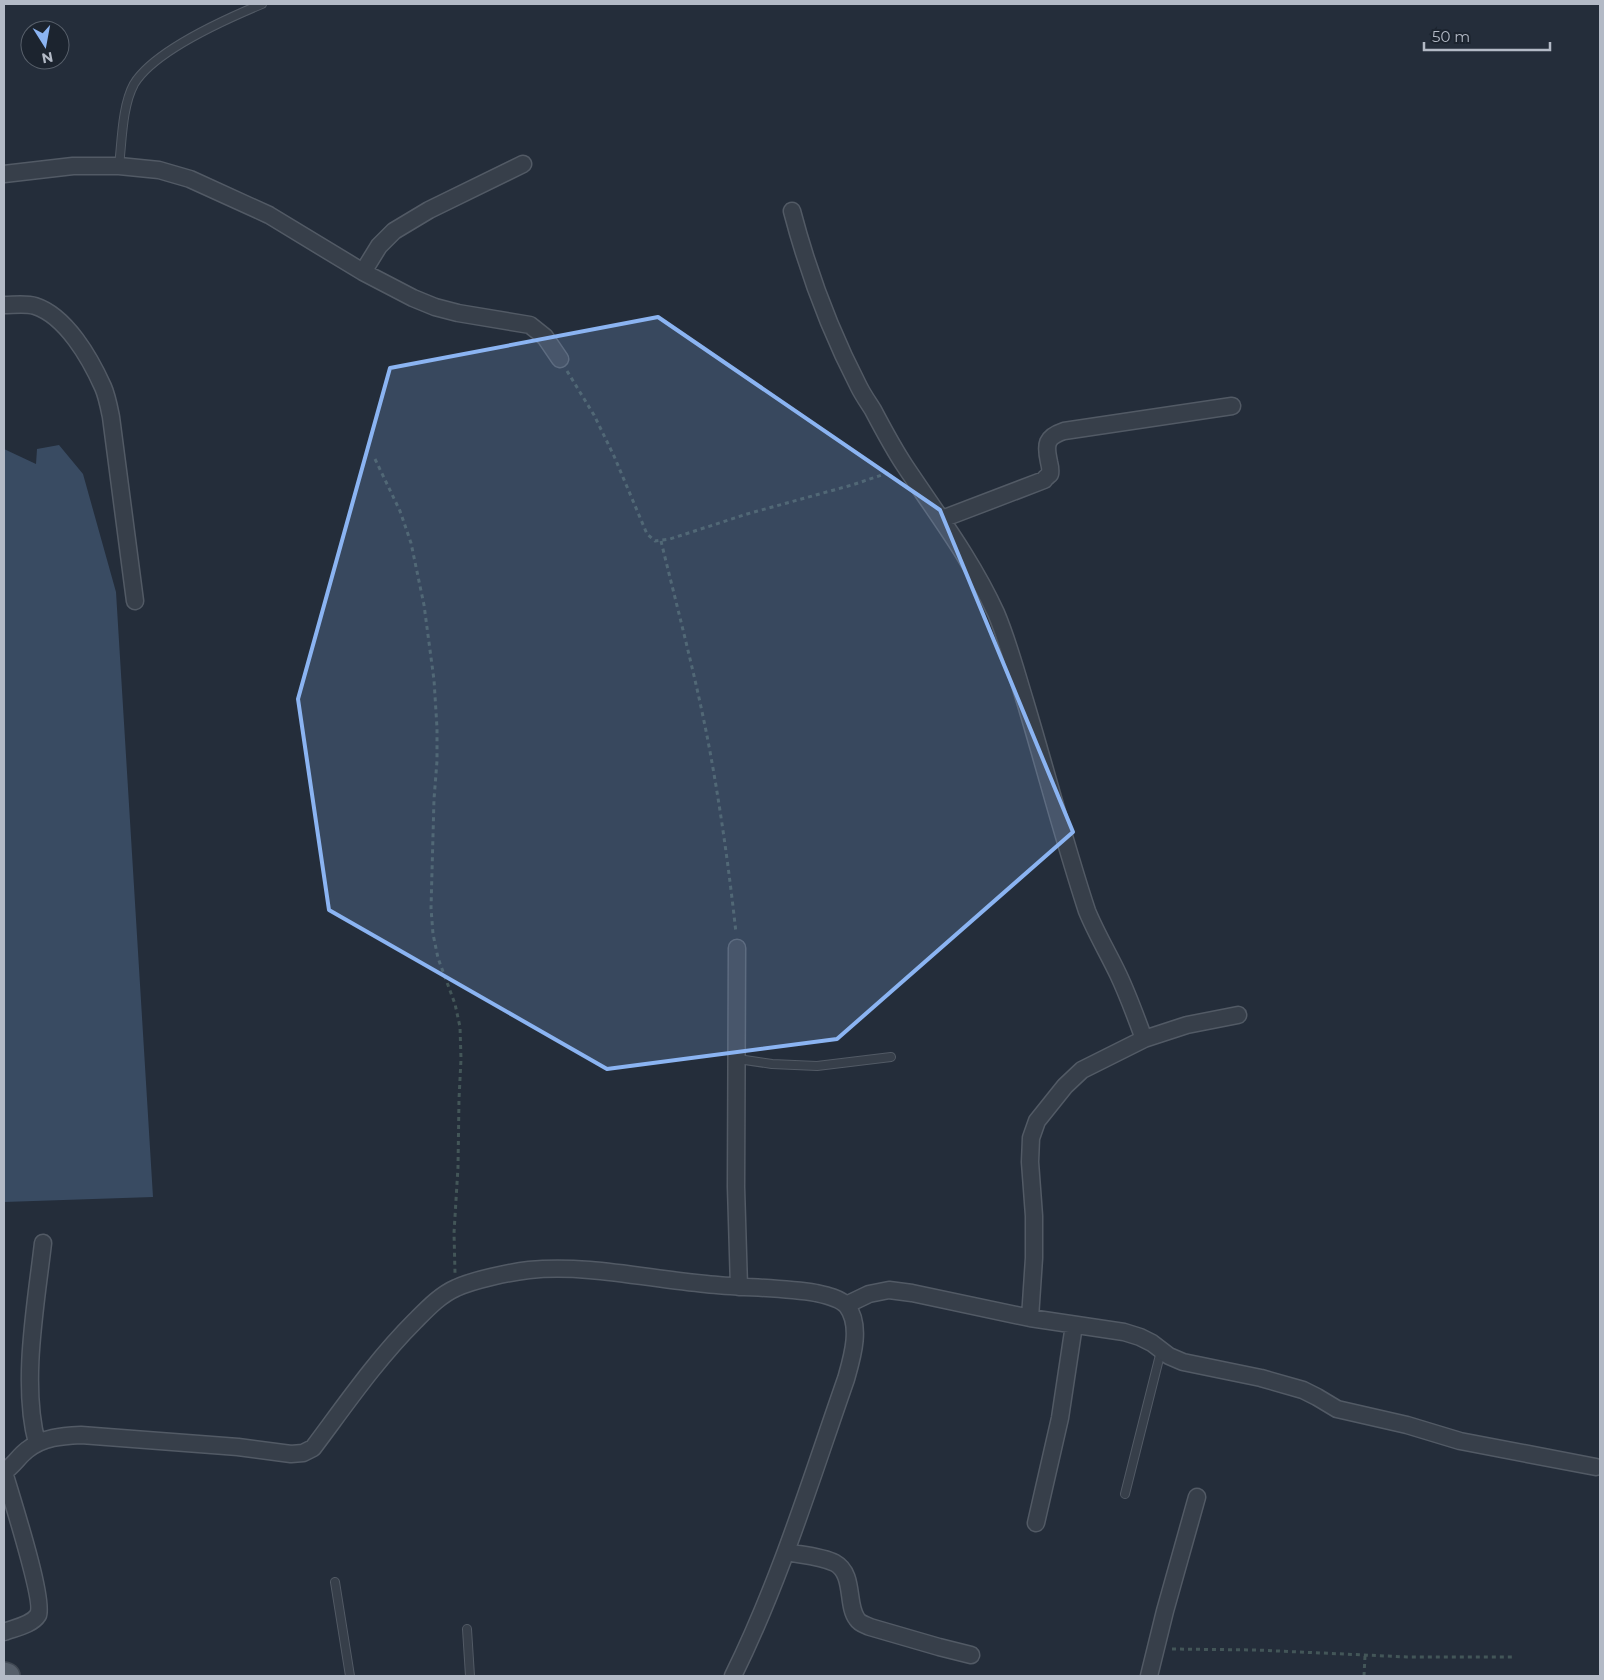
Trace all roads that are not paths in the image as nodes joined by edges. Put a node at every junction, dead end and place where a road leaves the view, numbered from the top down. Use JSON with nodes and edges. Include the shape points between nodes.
{"nodes":[{"id":1,"x":262,"y":4,"type":"edge"},
{"id":2,"x":523,"y":164,"type":"dead end"},
{"id":3,"x":119,"y":166,"type":"junction"},
{"id":4,"x":4,"y":174,"type":"edge"},
{"id":5,"x":792,"y":211,"type":"dead end"},
{"id":6,"x":363,"y":272,"type":"junction"},
{"id":7,"x":4,"y":305,"type":"edge"},
{"id":8,"x":560,"y":359,"type":"road end"},
{"id":9,"x":1232,"y":406,"type":"dead end"},
{"id":10,"x":942,"y":519,"type":"junction"},
{"id":11,"x":135,"y":601,"type":"dead end"},
{"id":12,"x":738,"y":948,"type":"road end"},
{"id":13,"x":1238,"y":1015,"type":"dead end"},
{"id":14,"x":1144,"y":1039,"type":"junction"},
{"id":15,"x":891,"y":1057,"type":"dead end"},
{"id":16,"x":738,"y":1059,"type":"junction"},
{"id":17,"x":43,"y":1243,"type":"dead end"},
{"id":18,"x":740,"y":1287,"type":"junction"},
{"id":19,"x":846,"y":1305,"type":"junction"},
{"id":20,"x":1030,"y":1318,"type":"junction"},
{"id":21,"x":1074,"y":1325,"type":"junction"},
{"id":22,"x":1161,"y":1351,"type":"junction"},
{"id":23,"x":37,"y":1443,"type":"junction"},
{"id":24,"x":1596,"y":1468,"type":"dead end"},
{"id":25,"x":4,"y":1472,"type":"edge"},
{"id":26,"x":1125,"y":1494,"type":"dead end"},
{"id":27,"x":1197,"y":1497,"type":"dead end"},
{"id":28,"x":1036,"y":1523,"type":"dead end"},
{"id":29,"x":786,"y":1552,"type":"junction"},
{"id":30,"x":335,"y":1582,"type":"dead end"},
{"id":31,"x":466,"y":1629,"type":"dead end"},
{"id":32,"x":4,"y":1632,"type":"edge"},
{"id":33,"x":971,"y":1654,"type":"dead end"},
{"id":34,"x":350,"y":1676,"type":"edge"},
{"id":35,"x":470,"y":1676,"type":"edge"},
{"id":36,"x":733,"y":1676,"type":"edge"},
{"id":37,"x":1149,"y":1676,"type":"edge"}],
"edges":[{"from":1,"to":3,"type":"lane","via":[[172,49],[134,84],[126,106]]},
{"from":2,"to":6,"type":"street","via":[[429,210],[394,231]]},
{"from":3,"to":4,"type":"street","via":[[73,166]]},
{"from":3,"to":6,"type":"street","via":[[159,170],[190,179],[269,215]]},
{"from":5,"to":10,"type":"street","via":[[804,256],[835,336],[860,388],[906,467]]},
{"from":6,"to":8,"type":"street","via":[[435,307],[530,325],[545,337]]},
{"from":7,"to":11,"type":"street","via":[[33,306],[50,313],[67,329],[104,389],[112,417]]},
{"from":9,"to":10,"type":"street","via":[[1055,434],[1047,444],[1050,474],[1044,480]]},
{"from":10,"to":14,"type":"street","via":[[996,614],[1033,726],[1087,911],[1130,1001]]},
{"from":12,"to":16,"type":"street"},
{"from":13,"to":14,"type":"street","via":[[1187,1025]]},
{"from":14,"to":20,"type":"street","via":[[1082,1070],[1037,1121],[1031,1138],[1030,1162],[1034,1250]]},
{"from":15,"to":16,"type":"lane","via":[[817,1066]]},
{"from":16,"to":18,"type":"street","via":[[736,1187]]},
{"from":17,"to":23,"type":"street","via":[[30,1391],[30,1411]]},
{"from":18,"to":19,"type":"street","via":[[816,1293]]},
{"from":18,"to":23,"type":"street","via":[[576,1269],[529,1270],[455,1288],[408,1328],[364,1378],[313,1448],[303,1453],[81,1436],[51,1438]]},
{"from":19,"to":20,"type":"street","via":[[869,1294],[889,1290]]},
{"from":19,"to":29,"type":"street","via":[[853,1318],[852,1358]]},
{"from":20,"to":21,"type":"street"},
{"from":21,"to":22,"type":"street","via":[[1124,1332],[1146,1340]]},
{"from":21,"to":28,"type":"street","via":[[1060,1418]]},
{"from":22,"to":24,"type":"street","via":[[1183,1362],[1303,1390],[1337,1410],[1407,1425],[1460,1441]]},
{"from":22,"to":26,"type":"lane"},
{"from":23,"to":25,"type":"street"},
{"from":25,"to":32,"type":"street","via":[[39,1611],[33,1620]]},
{"from":27,"to":37,"type":"street"},
{"from":29,"to":33,"type":"street","via":[[837,1564],[844,1572],[856,1618],[861,1623]]},
{"from":29,"to":36,"type":"street"},
{"from":30,"to":34,"type":"lane"},
{"from":31,"to":35,"type":"lane"}]}
